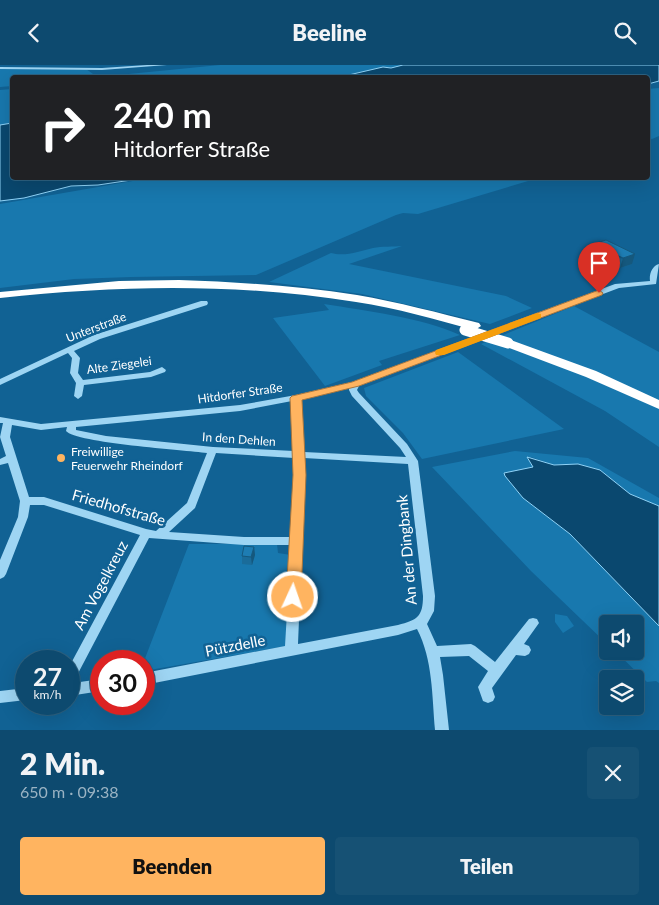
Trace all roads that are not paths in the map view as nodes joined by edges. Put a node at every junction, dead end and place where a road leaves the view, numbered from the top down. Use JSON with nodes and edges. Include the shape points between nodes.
{"nodes":[{"id":1,"x":165,"y":65,"type":"edge"},
{"id":2,"x":0,"y":68,"type":"edge"},
{"id":3,"x":659,"y":266,"type":"edge"},
{"id":4,"x":656,"y":286,"type":"edge"},
{"id":5,"x":0,"y":295,"type":"edge"},
{"id":6,"x":0,"y":300,"type":"edge"},
{"id":7,"x":204,"y":303,"type":"dead end"},
{"id":8,"x":470,"y":328,"type":"junction"},
{"id":9,"x":512,"y":341,"type":"junction"},
{"id":10,"x":69,"y":349,"type":"junction"},
{"id":11,"x":162,"y":371,"type":"dead end"},
{"id":12,"x":0,"y":382,"type":"edge"},
{"id":13,"x":80,"y":383,"type":"junction"},
{"id":14,"x":355,"y":384,"type":"junction"},
{"id":15,"x":78,"y":396,"type":"dead end"},
{"id":16,"x":659,"y":397,"type":"edge"},
{"id":17,"x":296,"y":398,"type":"junction"},
{"id":18,"x":659,"y":405,"type":"edge"},
{"id":19,"x":4,"y":421,"type":"edge"},
{"id":20,"x":72,"y":424,"type":"junction"},
{"id":21,"x":213,"y":450,"type":"junction"},
{"id":22,"x":300,"y":455,"type":"junction"},
{"id":23,"x":12,"y":458,"type":"junction"},
{"id":24,"x":414,"y":461,"type":"junction"},
{"id":25,"x":0,"y":462,"type":"edge"},
{"id":26,"x":25,"y":501,"type":"junction"},
{"id":27,"x":152,"y":534,"type":"junction"},
{"id":28,"x":296,"y":541,"type":"junction"},
{"id":29,"x":0,"y":574,"type":"edge"},
{"id":30,"x":420,"y":623,"type":"junction"},
{"id":31,"x":533,"y":623,"type":"dead end"},
{"id":32,"x":291,"y":650,"type":"junction"},
{"id":33,"x":433,"y":652,"type":"junction"},
{"id":34,"x":80,"y":660,"type":"edge"},
{"id":35,"x":496,"y":670,"type":"junction"},
{"id":36,"x":155,"y":677,"type":"edge"},
{"id":37,"x":15,"y":696,"type":"edge"},
{"id":38,"x":0,"y":697,"type":"edge"},
{"id":39,"x":488,"y":697,"type":"dead end"},
{"id":40,"x":442,"y":730,"type":"edge"}],
"edges":[{"from":1,"to":2,"type":"street"},
{"from":3,"to":4,"type":"street","name":"Hitdorfer Straße","via":[[652,277]]},
{"from":4,"to":14,"type":"street","name":"Hitdorfer Straße","via":[[618,286]]},
{"from":5,"to":8,"type":"highway","via":[[134,284],[245,286],[345,297],[423,312]]},
{"from":6,"to":8,"type":"highway","via":[[107,290],[232,290],[343,303]]},
{"from":7,"to":10,"type":"street","name":"Unterstraße"},
{"from":8,"to":9,"type":"highway","bridge":true},
{"from":9,"to":16,"type":"highway","via":[[604,373]]},
{"from":9,"to":18,"type":"highway"},
{"from":10,"to":12,"type":"street","name":"Unterstraße"},
{"from":10,"to":13,"type":"street","name":"Alte Ziegelei","via":[[76,358],[74,373]]},
{"from":11,"to":13,"type":"street","name":"Alte Ziegelei"},
{"from":13,"to":15,"type":"street","name":"Alte Ziegelei"},
{"from":14,"to":17,"type":"street","name":"Hitdorfer Straße"},
{"from":14,"to":24,"type":"street","via":[[355,394]]},
{"from":17,"to":20,"type":"street","name":"Hitdorfer Straße","via":[[240,408]]},
{"from":17,"to":22,"type":"street"},
{"from":19,"to":20,"type":"street","name":"Hitdorfer Straße","via":[[41,427]]},
{"from":19,"to":23,"type":"street"},
{"from":20,"to":21,"type":"street","name":"In den Dehlen","via":[[71,431],[90,437]]},
{"from":21,"to":22,"type":"street","name":"In den Dehlen"},
{"from":21,"to":27,"type":"street","name":"Am Vogelkreuz","via":[[191,505]]},
{"from":22,"to":24,"type":"street","name":"In den Dehlen"},
{"from":22,"to":28,"type":"street"},
{"from":23,"to":25,"type":"street"},
{"from":23,"to":26,"type":"street"},
{"from":24,"to":30,"type":"street","name":"An der Dingbank","via":[[429,606]]},
{"from":26,"to":27,"type":"street","name":"Friedhofstraße","via":[[44,501]]},
{"from":26,"to":29,"type":"street","via":[[23,517]]},
{"from":27,"to":28,"type":"street","name":"Friedhofstraße","via":[[244,541]]},
{"from":27,"to":34,"type":"street","name":"Am Vogelkreuz"},
{"from":28,"to":32,"type":"street"},
{"from":30,"to":32,"type":"street","name":"Pützdelle"},
{"from":30,"to":33,"type":"street"},
{"from":31,"to":35,"type":"street","via":[[519,650]]},
{"from":32,"to":36,"type":"street","name":"Pützdelle"},
{"from":33,"to":35,"type":"street","via":[[471,650]]},
{"from":33,"to":40,"type":"street"},
{"from":35,"to":39,"type":"street","via":[[485,687]]},
{"from":37,"to":38,"type":"street"}]}
